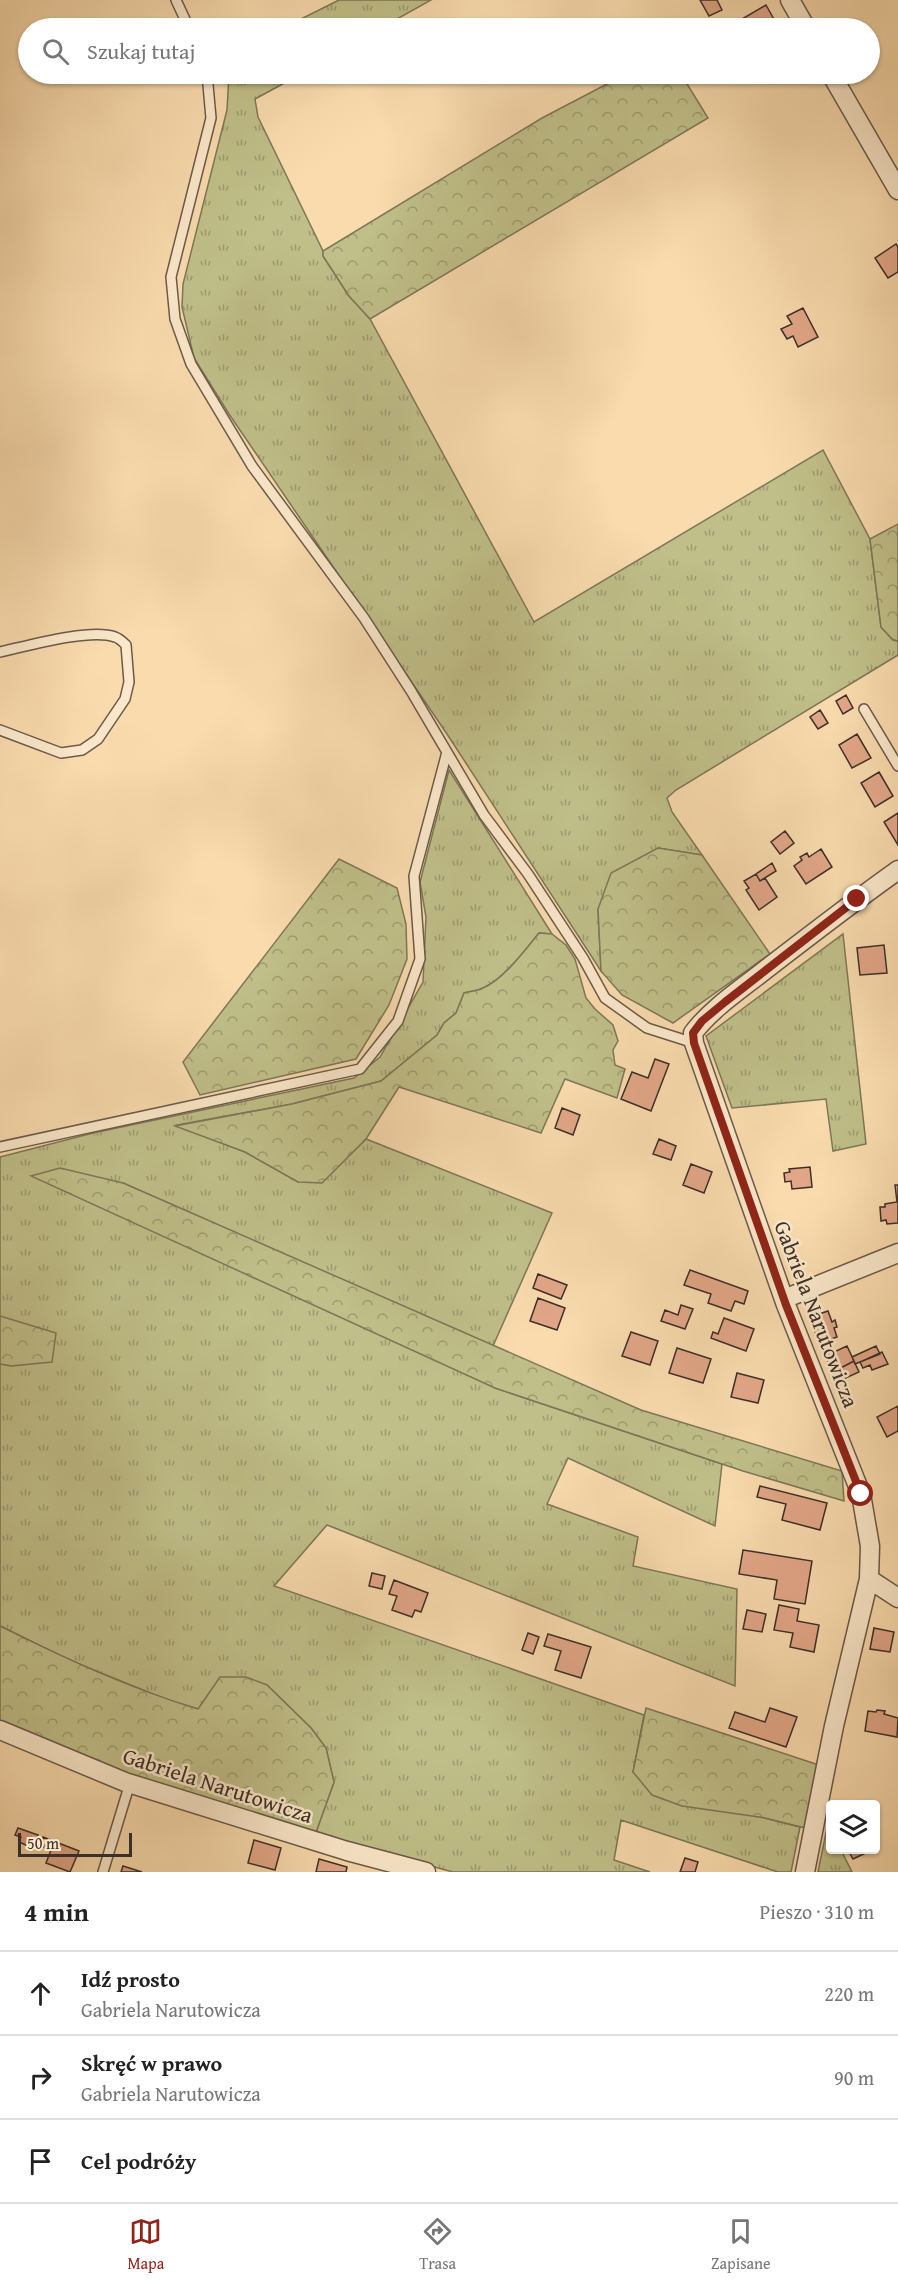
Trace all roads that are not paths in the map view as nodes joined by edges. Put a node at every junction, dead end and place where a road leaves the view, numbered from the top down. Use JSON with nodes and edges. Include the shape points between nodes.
{"nodes":[{"id":1,"x":176,"y":0,"type":"edge"},
{"id":2,"x":790,"y":0,"type":"edge"},
{"id":3,"x":184,"y":18,"type":"edge"},
{"id":4,"x":800,"y":18,"type":"edge"},
{"id":5,"x":208,"y":84,"type":"edge"},
{"id":6,"x":837,"y":84,"type":"edge"},
{"id":7,"x":898,"y":190,"type":"edge"},
{"id":8,"x":0,"y":652,"type":"edge"},
{"id":9,"x":864,"y":709,"type":"dead end"},
{"id":10,"x":0,"y":730,"type":"edge"},
{"id":11,"x":447,"y":752,"type":"junction"},
{"id":12,"x":898,"y":766,"type":"edge"},
{"id":13,"x":898,"y":870,"type":"edge"},
{"id":14,"x":694,"y":1043,"type":"junction"},
{"id":15,"x":0,"y":1147,"type":"edge"},
{"id":16,"x":898,"y":1253,"type":"edge"},
{"id":17,"x":784,"y":1299,"type":"junction"},
{"id":18,"x":868,"y":1579,"type":"junction"},
{"id":19,"x":898,"y":1598,"type":"edge"},
{"id":20,"x":0,"y":1731,"type":"edge"},
{"id":21,"x":130,"y":1783,"type":"junction"},
{"id":22,"x":103,"y":1872,"type":"edge"},
{"id":23,"x":426,"y":1872,"type":"edge"},
{"id":24,"x":805,"y":1872,"type":"edge"}],
"edges":[{"from":1,"to":3,"type":"lane"},
{"from":2,"to":4,"type":"street"},
{"from":5,"to":11,"type":"lane","via":[[211,118],[171,277],[176,319],[190,364],[252,466],[364,618]]},
{"from":6,"to":7,"type":"street"},
{"from":8,"to":10,"type":"lane","via":[[67,638],[116,637],[126,645],[129,682],[124,699],[104,732],[82,750],[62,753]]},
{"from":9,"to":12,"type":"lane"},
{"from":11,"to":14,"type":"lane","via":[[484,816],[528,874],[605,998],[647,1028]]},
{"from":11,"to":15,"type":"lane","via":[[414,876],[420,959],[398,1022],[360,1069]]},
{"from":13,"to":14,"type":"street","via":[[702,1021],[693,1033]]},
{"from":14,"to":17,"type":"street","name":"Gabriela Narutowicza"},
{"from":16,"to":17,"type":"street"},
{"from":17,"to":18,"type":"street","name":"Gabriela Narutowicza","via":[[861,1494],[870,1546]]},
{"from":18,"to":19,"type":"street"},
{"from":18,"to":24,"type":"street","name":"Gabriela Narutowicza"},
{"from":20,"to":21,"type":"street","name":"Gabriela Narutowicza"},
{"from":21,"to":22,"type":"lane"},
{"from":21,"to":23,"type":"street","name":"Gabriela Narutowicza"}]}
